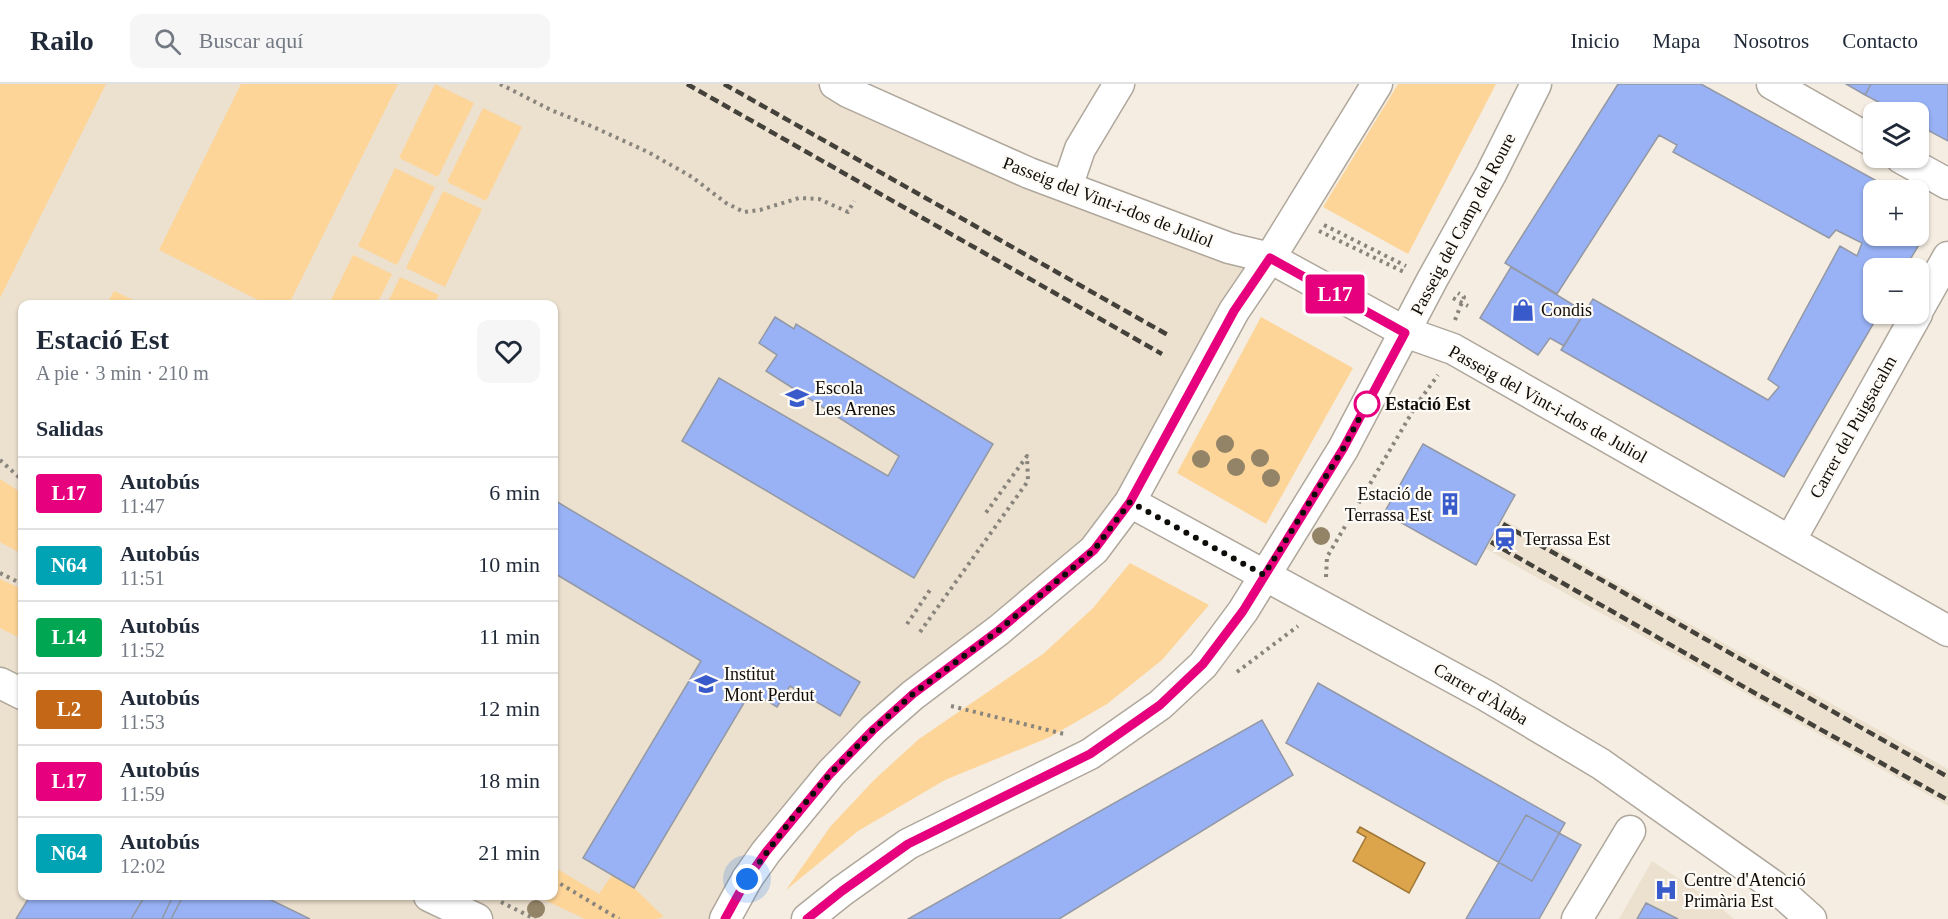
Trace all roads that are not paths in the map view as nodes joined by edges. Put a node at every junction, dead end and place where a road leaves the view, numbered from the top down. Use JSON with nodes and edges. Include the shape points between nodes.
{"nodes":[{"id":1,"x":1119,"y":84,"type":"edge"},
{"id":2,"x":1377,"y":84,"type":"edge"},
{"id":3,"x":1536,"y":84,"type":"edge"},
{"id":4,"x":1772,"y":84,"type":"edge"},
{"id":5,"x":845,"y":87,"type":"edge"},
{"id":6,"x":1863,"y":136,"type":"edge"},
{"id":7,"x":1919,"y":168,"type":"edge"},
{"id":8,"x":1948,"y":184,"type":"edge"},
{"id":9,"x":1067,"y":187,"type":"junction"},
{"id":10,"x":1948,"y":257,"type":"edge"},
{"id":11,"x":1270,"y":258,"type":"junction"},
{"id":12,"x":1929,"y":292,"type":"edge"},
{"id":13,"x":1911,"y":324,"type":"edge"},
{"id":14,"x":1405,"y":333,"type":"junction"},
{"id":15,"x":1130,"y":502,"type":"junction"},
{"id":16,"x":1790,"y":541,"type":"junction"},
{"id":17,"x":1264,"y":575,"type":"junction"},
{"id":18,"x":1948,"y":631,"type":"edge"},
{"id":19,"x":0,"y":683,"type":"edge"},
{"id":20,"x":18,"y":692,"type":"edge"},
{"id":21,"x":1630,"y":831,"type":"dead end"},
{"id":22,"x":446,"y":900,"type":"edge"},
{"id":23,"x":487,"y":910,"type":"edge"},
{"id":24,"x":725,"y":919,"type":"edge"},
{"id":25,"x":807,"y":919,"type":"edge"},
{"id":26,"x":1577,"y":919,"type":"edge"},
{"id":27,"x":1811,"y":919,"type":"edge"}],
"edges":[{"from":1,"to":9,"type":"street","via":[[1080,149]]},
{"from":2,"to":11,"type":"street"},
{"from":3,"to":14,"type":"street","name":"Passeig del Camp del Roure"},
{"from":4,"to":6,"type":"street"},
{"from":5,"to":9,"type":"street","name":"Passeig del Vint-i-dos de Juliol"},
{"from":7,"to":8,"type":"street"},
{"from":9,"to":11,"type":"street","name":"Passeig del Vint-i-dos de Juliol","via":[[1229,248]]},
{"from":10,"to":12,"type":"street","name":"Carrer del Puigsacalm"},
{"from":11,"to":14,"type":"street","name":"Passeig del Vint-i-dos de Juliol"},
{"from":11,"to":15,"type":"street","via":[[1234,311]]},
{"from":13,"to":16,"type":"street","name":"Carrer del Puigsacalm"},
{"from":14,"to":16,"type":"street","name":"Passeig del Vint-i-dos de Juliol","via":[[1453,350]]},
{"from":14,"to":17,"type":"street","name":"Passeig del Camp del Roure","via":[[1343,449]]},
{"from":15,"to":17,"type":"street","name":"Carrer d'Àlaba"},
{"from":15,"to":24,"type":"street","via":[[1094,550],[999,630],[913,694],[831,773],[766,852]]},
{"from":16,"to":18,"type":"street","name":"Passeig del Vint-i-dos de Juliol"},
{"from":17,"to":25,"type":"street","name":"Passeig del Camp del Roure","via":[[1243,611],[1203,664],[1160,705],[1090,754],[908,844]]},
{"from":17,"to":27,"type":"street","name":"Carrer d'Àlaba","via":[[1485,695],[1601,764],[1766,880]]},
{"from":19,"to":20,"type":"street"},
{"from":21,"to":26,"type":"street"},
{"from":22,"to":23,"type":"street"}]}
